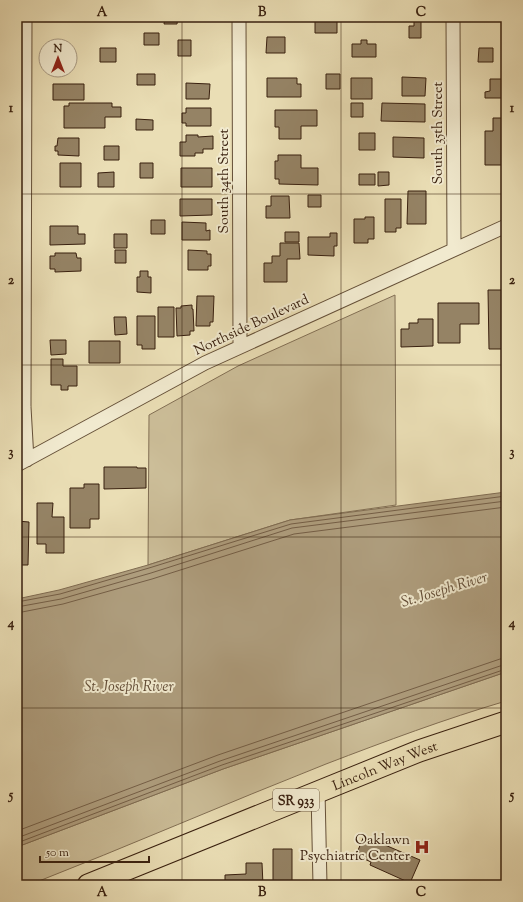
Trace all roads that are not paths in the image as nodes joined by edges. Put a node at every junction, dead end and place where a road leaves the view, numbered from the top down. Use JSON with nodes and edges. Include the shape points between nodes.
{"nodes":[{"id":1,"x":24,"y":17,"type":"edge"},
{"id":2,"x":239,"y":17,"type":"edge"},
{"id":3,"x":453,"y":17,"type":"edge"},
{"id":4,"x":506,"y":226,"type":"edge"},
{"id":5,"x":454,"y":249,"type":"junction"},
{"id":6,"x":240,"y":346,"type":"junction"},
{"id":7,"x":22,"y":462,"type":"edge"},
{"id":8,"x":506,"y":722,"type":"edge"},
{"id":9,"x":318,"y":791,"type":"junction"},
{"id":10,"x":115,"y":879,"type":"edge"},
{"id":11,"x":88,"y":885,"type":"edge"},
{"id":12,"x":320,"y":885,"type":"edge"}],
"edges":[{"from":1,"to":7,"type":"street"},
{"from":2,"to":6,"type":"street","name":"South 34th Street"},
{"from":3,"to":5,"type":"street","name":"South 35th Street"},
{"from":4,"to":5,"type":"street","name":"Northside Boulevard"},
{"from":5,"to":6,"type":"street","name":"Northside Boulevard"},
{"from":6,"to":7,"type":"street","name":"Northside Boulevard"},
{"from":8,"to":9,"type":"main road","name":"Lincoln Way West","number":"SR 933","via":[[418,751]]},
{"from":9,"to":10,"type":"main road","name":"Lincoln Way West","number":"SR 933"},
{"from":9,"to":12,"type":"street"},
{"from":10,"to":11,"type":"main road","name":"Lincoln Way West","number":"SR 933"}]}
